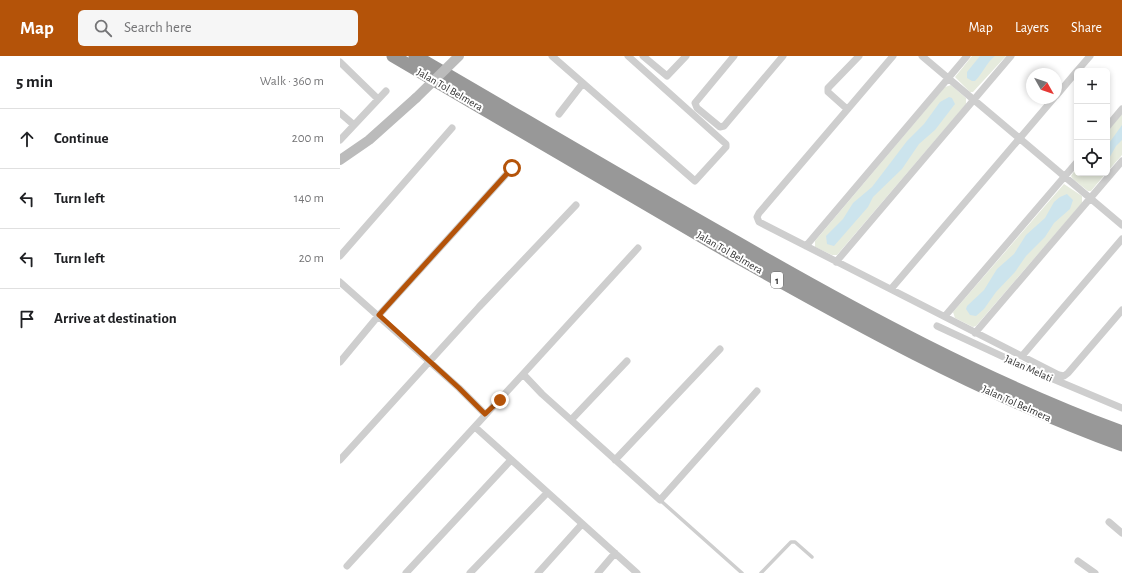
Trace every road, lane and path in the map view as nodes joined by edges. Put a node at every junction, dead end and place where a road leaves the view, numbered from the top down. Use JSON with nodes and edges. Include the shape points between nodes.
{"nodes":[{"id":1,"x":393,"y":56,"type":"edge"},
{"id":2,"x":415,"y":56,"type":"edge"},
{"id":3,"x":459,"y":56,"type":"edge"},
{"id":4,"x":552,"y":56,"type":"edge"},
{"id":5,"x":628,"y":56,"type":"edge"},
{"id":6,"x":643,"y":56,"type":"edge"},
{"id":7,"x":686,"y":56,"type":"edge"},
{"id":8,"x":734,"y":56,"type":"edge"},
{"id":9,"x":783,"y":56,"type":"edge"},
{"id":10,"x":858,"y":56,"type":"edge"},
{"id":11,"x":892,"y":56,"type":"edge"},
{"id":12,"x":922,"y":56,"type":"edge"},
{"id":13,"x":967,"y":56,"type":"edge"},
{"id":14,"x":1011,"y":56,"type":"edge"},
{"id":15,"x":1090,"y":56,"type":"edge"},
{"id":16,"x":340,"y":62,"type":"edge"},
{"id":17,"x":1080,"y":68,"type":"edge"},
{"id":18,"x":1074,"y":75,"type":"edge"},
{"id":19,"x":948,"y":78,"type":"junction"},
{"id":20,"x":583,"y":83,"type":"junction"},
{"id":21,"x":1062,"y":89,"type":"edge"},
{"id":22,"x":386,"y":91,"type":"dead end"},
{"id":23,"x":378,"y":100,"type":"junction"},
{"id":24,"x":974,"y":100,"type":"junction"},
{"id":25,"x":1049,"y":104,"type":"edge"},
{"id":26,"x":847,"y":109,"type":"junction"},
{"id":27,"x":1122,"y":109,"type":"edge"},
{"id":28,"x":340,"y":113,"type":"edge"},
{"id":29,"x":559,"y":114,"type":"dead end"},
{"id":30,"x":1110,"y":123,"type":"edge"},
{"id":31,"x":354,"y":125,"type":"junction"},
{"id":32,"x":452,"y":128,"type":"dead end"},
{"id":33,"x":1019,"y":138,"type":"junction"},
{"id":34,"x":340,"y":140,"type":"edge"},
{"id":35,"x":340,"y":160,"type":"edge"},
{"id":36,"x":1122,"y":161,"type":"edge"},
{"id":37,"x":1074,"y":166,"type":"edge"},
{"id":38,"x":512,"y":168,"type":"dead end"},
{"id":39,"x":1065,"y":177,"type":"junction"},
{"id":40,"x":1090,"y":198,"type":"junction"},
{"id":41,"x":576,"y":205,"type":"dead end"},
{"id":42,"x":1122,"y":225,"type":"edge"},
{"id":43,"x":1122,"y":239,"type":"edge"},
{"id":44,"x":806,"y":246,"type":"junction"},
{"id":45,"x":638,"y":248,"type":"dead end"},
{"id":46,"x":340,"y":256,"type":"edge"},
{"id":47,"x":836,"y":262,"type":"junction"},
{"id":48,"x":340,"y":282,"type":"edge"},
{"id":49,"x":891,"y":289,"type":"junction"},
{"id":50,"x":1122,"y":310,"type":"edge"},
{"id":51,"x":379,"y":315,"type":"junction"},
{"id":52,"x":945,"y":316,"type":"junction"},
{"id":53,"x":937,"y":326,"type":"dead end"},
{"id":54,"x":975,"y":333,"type":"junction"},
{"id":55,"x":720,"y":349,"type":"dead end"},
{"id":56,"x":1022,"y":356,"type":"junction"},
{"id":57,"x":627,"y":361,"type":"dead end"},
{"id":58,"x":340,"y":362,"type":"edge"},
{"id":59,"x":430,"y":362,"type":"junction"},
{"id":60,"x":523,"y":374,"type":"junction"},
{"id":61,"x":757,"y":391,"type":"dead end"},
{"id":62,"x":1122,"y":408,"type":"edge"},
{"id":63,"x":485,"y":414,"type":"junction"},
{"id":64,"x":571,"y":420,"type":"junction"},
{"id":65,"x":474,"y":427,"type":"junction"},
{"id":66,"x":1122,"y":432,"type":"edge"},
{"id":67,"x":1122,"y":445,"type":"edge"},
{"id":68,"x":340,"y":460,"type":"edge"},
{"id":69,"x":511,"y":460,"type":"junction"},
{"id":70,"x":615,"y":460,"type":"junction"},
{"id":71,"x":547,"y":493,"type":"junction"},
{"id":72,"x":660,"y":500,"type":"junction"},
{"id":73,"x":1109,"y":522,"type":"dead end"},
{"id":74,"x":582,"y":524,"type":"junction"},
{"id":75,"x":1122,"y":533,"type":"edge"},
{"id":76,"x":615,"y":553,"type":"junction"},
{"id":77,"x":812,"y":557,"type":"dead end"},
{"id":78,"x":1078,"y":561,"type":"dead end"},
{"id":79,"x":347,"y":566,"type":"dead end"},
{"id":80,"x":406,"y":573,"type":"edge"},
{"id":81,"x":470,"y":573,"type":"edge"},
{"id":82,"x":538,"y":573,"type":"edge"},
{"id":83,"x":598,"y":573,"type":"edge"},
{"id":84,"x":637,"y":573,"type":"edge"},
{"id":85,"x":742,"y":573,"type":"edge"},
{"id":86,"x":762,"y":573,"type":"edge"},
{"id":87,"x":1095,"y":573,"type":"edge"}],
"edges":[{"from":1,"to":67,"type":"highway","name":"Jalan Tol Belmera","number":"1","via":[[733,254],[892,343],[1010,400]]},
{"from":2,"to":66,"type":"highway","name":"Jalan Tol Belmera","number":"1","via":[[867,316],[960,364]]},
{"from":3,"to":35,"type":"main road","bridge":true,"via":[[369,140]]},
{"from":4,"to":20,"type":"street"},
{"from":5,"to":20,"type":"street","via":[[726,142],[726,148],[695,181]]},
{"from":6,"to":7,"type":"street","via":[[667,76]]},
{"from":8,"to":9,"type":"street","via":[[695,103],[697,108],[720,127],[724,126]]},
{"from":10,"to":26,"type":"street","via":[[828,88],[828,92]]},
{"from":11,"to":26,"type":"street"},
{"from":12,"to":19,"type":"street"},
{"from":13,"to":19,"type":"street"},
{"from":14,"to":24,"type":"street"},
{"from":15,"to":17,"type":"street"},
{"from":16,"to":23,"type":"street"},
{"from":18,"to":21,"type":"street"},
{"from":19,"to":24,"type":"street"},
{"from":19,"to":44,"type":"street"},
{"from":20,"to":29,"type":"street"},
{"from":22,"to":23,"type":"street"},
{"from":23,"to":31,"type":"street"},
{"from":24,"to":33,"type":"street"},
{"from":24,"to":47,"type":"street"},
{"from":25,"to":33,"type":"street"},
{"from":26,"to":44,"type":"street","via":[[757,217],[765,226]]},
{"from":27,"to":30,"type":"street"},
{"from":28,"to":31,"type":"street"},
{"from":31,"to":34,"type":"street"},
{"from":32,"to":46,"type":"street"},
{"from":33,"to":39,"type":"street"},
{"from":33,"to":49,"type":"street"},
{"from":36,"to":40,"type":"street"},
{"from":37,"to":39,"type":"street"},
{"from":38,"to":51,"type":"street"},
{"from":39,"to":40,"type":"street"},
{"from":39,"to":52,"type":"street"},
{"from":40,"to":42,"type":"street"},
{"from":40,"to":54,"type":"street"},
{"from":41,"to":59,"type":"street"},
{"from":43,"to":56,"type":"street"},
{"from":44,"to":47,"type":"street"},
{"from":45,"to":60,"type":"street"},
{"from":47,"to":49,"type":"street"},
{"from":48,"to":51,"type":"street"},
{"from":49,"to":52,"type":"street"},
{"from":50,"to":56,"type":"street","via":[[1064,376]]},
{"from":51,"to":58,"type":"street"},
{"from":51,"to":59,"type":"street"},
{"from":52,"to":54,"type":"street"},
{"from":53,"to":62,"type":"street","name":"Jalan Melati"},
{"from":54,"to":56,"type":"street"},
{"from":55,"to":70,"type":"street"},
{"from":57,"to":64,"type":"street"},
{"from":59,"to":63,"type":"street"},
{"from":59,"to":68,"type":"street"},
{"from":60,"to":63,"type":"street"},
{"from":60,"to":64,"type":"street"},
{"from":61,"to":72,"type":"street"},
{"from":63,"to":65,"type":"street"},
{"from":64,"to":70,"type":"street"},
{"from":65,"to":69,"type":"street"},
{"from":65,"to":79,"type":"street"},
{"from":69,"to":71,"type":"street"},
{"from":69,"to":80,"type":"street"},
{"from":70,"to":72,"type":"street"},
{"from":71,"to":74,"type":"street"},
{"from":71,"to":81,"type":"street"},
{"from":72,"to":85,"type":"lane"},
{"from":73,"to":75,"type":"street"},
{"from":74,"to":76,"type":"street"},
{"from":74,"to":82,"type":"street"},
{"from":76,"to":83,"type":"street"},
{"from":76,"to":84,"type":"street"},
{"from":77,"to":86,"type":"lane","via":[[795,542],[791,542]]},
{"from":78,"to":87,"type":"street"}]}
